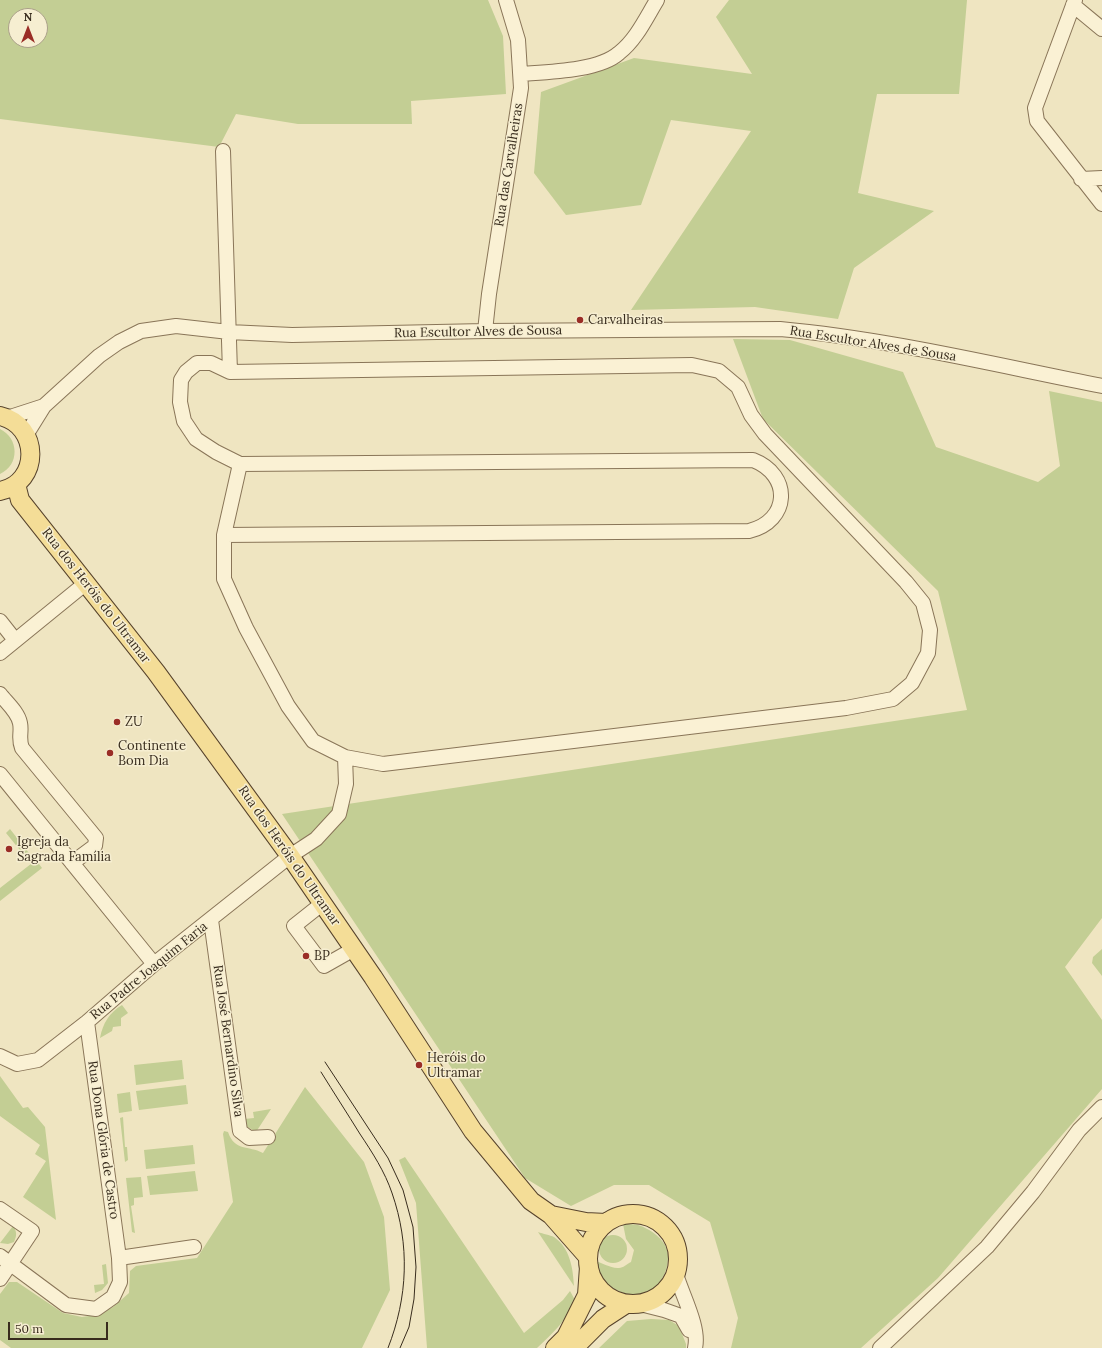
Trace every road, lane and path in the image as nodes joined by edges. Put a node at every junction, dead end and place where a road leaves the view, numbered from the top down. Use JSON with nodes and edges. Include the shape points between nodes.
{"nodes":[{"id":1,"x":506,"y":0,"type":"edge"},
{"id":2,"x":657,"y":0,"type":"edge"},
{"id":3,"x":1074,"y":3,"type":"edge"},
{"id":4,"x":1102,"y":30,"type":"edge"},
{"id":5,"x":521,"y":74,"type":"junction"},
{"id":6,"x":223,"y":151,"type":"dead end"},
{"id":7,"x":1102,"y":178,"type":"edge"},
{"id":8,"x":1081,"y":179,"type":"junction"},
{"id":9,"x":1102,"y":204,"type":"edge"},
{"id":10,"x":485,"y":331,"type":"junction"},
{"id":11,"x":229,"y":332,"type":"junction"},
{"id":12,"x":230,"y":372,"type":"junction"},
{"id":13,"x":1102,"y":386,"type":"edge"},
{"id":14,"x":44,"y":406,"type":"junction"},
{"id":15,"x":4,"y":417,"type":"edge"},
{"id":16,"x":26,"y":435,"type":"junction"},
{"id":17,"x":240,"y":464,"type":"junction"},
{"id":18,"x":9,"y":491,"type":"edge"},
{"id":19,"x":224,"y":535,"type":"junction"},
{"id":20,"x":86,"y":583,"type":"junction"},
{"id":21,"x":0,"y":621,"type":"edge"},
{"id":22,"x":0,"y":631,"type":"edge"},
{"id":23,"x":9,"y":646,"type":"edge"},
{"id":24,"x":0,"y":694,"type":"edge"},
{"id":25,"x":345,"y":757,"type":"junction"},
{"id":26,"x":0,"y":774,"type":"edge"},
{"id":27,"x":290,"y":856,"type":"junction"},
{"id":28,"x":72,"y":863,"type":"junction"},
{"id":29,"x":323,"y":904,"type":"junction"},
{"id":30,"x":211,"y":920,"type":"junction"},
{"id":31,"x":354,"y":949,"type":"junction"},
{"id":32,"x":154,"y":964,"type":"junction"},
{"id":33,"x":87,"y":1022,"type":"junction"},
{"id":34,"x":0,"y":1056,"type":"edge"},
{"id":35,"x":1102,"y":1107,"type":"edge"},
{"id":36,"x":268,"y":1137,"type":"dead end"},
{"id":37,"x":0,"y":1209,"type":"edge"},
{"id":38,"x":551,"y":1215,"type":"junction"},
{"id":39,"x":606,"y":1224,"type":"junction"},
{"id":40,"x":194,"y":1247,"type":"dead end"},
{"id":41,"x":119,"y":1258,"type":"junction"},
{"id":42,"x":5,"y":1260,"type":"edge"},
{"id":43,"x":589,"y":1262,"type":"junction"},
{"id":44,"x":676,"y":1274,"type":"junction"},
{"id":45,"x":0,"y":1280,"type":"edge"},
{"id":46,"x":633,"y":1304,"type":"junction"},
{"id":47,"x":696,"y":1345,"type":"edge"},
{"id":48,"x":555,"y":1348,"type":"edge"},
{"id":49,"x":574,"y":1348,"type":"edge"},
{"id":50,"x":880,"y":1348,"type":"edge"}],
"edges":[{"from":1,"to":5,"type":"street","name":"Rua das Carvalheiras","via":[[518,40]]},
{"from":2,"to":5,"type":"street","via":[[634,37],[619,54],[595,66]]},
{"from":3,"to":4,"type":"street"},
{"from":3,"to":8,"type":"street","via":[[1035,108],[1037,120]]},
{"from":5,"to":10,"type":"street","name":"Rua das Carvalheiras"},
{"from":6,"to":11,"type":"street"},
{"from":7,"to":8,"type":"street"},
{"from":8,"to":9,"type":"street"},
{"from":10,"to":11,"type":"street","name":"Rua Escultor Alves de Sousa","via":[[292,335]]},
{"from":10,"to":13,"type":"street","name":"Rua Escultor Alves de Sousa","via":[[751,329],[816,332]]},
{"from":11,"to":12,"type":"street"},
{"from":11,"to":14,"type":"street","name":"Rua Escultor Alves de Sousa","via":[[176,326],[141,331],[99,356]]},
{"from":12,"to":17,"type":"street","via":[[211,364],[197,363],[181,380],[180,402],[184,421],[196,439]]},
{"from":12,"to":25,"type":"street","via":[[692,365],[719,371],[738,387],[751,415],[765,434],[906,582],[923,603],[930,630],[928,653],[912,683],[892,699],[846,708],[383,764]]},
{"from":14,"to":15,"type":"street","name":"Rua Escultor Alves de Sousa"},
{"from":14,"to":16,"type":"street","name":"Rua Escultor Alves de Sousa"},
{"from":15,"to":16,"type":"main road","via":[[18,425]]},
{"from":16,"to":18,"type":"main road","via":[[31,457],[28,469]]},
{"from":17,"to":19,"type":"street"},
{"from":17,"to":19,"type":"street","via":[[744,459],[753,460],[771,470],[780,486],[781,496],[775,516],[759,529],[749,531]]},
{"from":18,"to":20,"type":"main road","name":"Rua dos Heróis do Ultramar"},
{"from":19,"to":25,"type":"street","via":[[224,579],[246,628],[288,706],[313,741]]},
{"from":20,"to":23,"type":"street"},
{"from":20,"to":27,"type":"main road","name":"Rua dos Heróis do Ultramar","via":[[156,672]]},
{"from":21,"to":23,"type":"street"},
{"from":22,"to":23,"type":"street"},
{"from":24,"to":28,"type":"street","via":[[20,722],[19,740],[22,748],[96,838],[95,846]]},
{"from":25,"to":27,"type":"street","name":"Rua Padre Joaquim Faria","via":[[346,784],[339,814],[316,839]]},
{"from":26,"to":28,"type":"street"},
{"from":27,"to":29,"type":"main road","name":"Rua dos Heróis do Ultramar"},
{"from":27,"to":30,"type":"street","name":"Rua Padre Joaquim Faria"},
{"from":28,"to":32,"type":"street"},
{"from":29,"to":31,"type":"main road","name":"Rua dos Heróis do Ultramar"},
{"from":29,"to":31,"type":"street","via":[[294,926],[324,966]]},
{"from":30,"to":32,"type":"street","name":"Rua Padre Joaquim Faria"},
{"from":30,"to":36,"type":"street","name":"Rua José Bernardino Silva","via":[[240,1131],[249,1138]]},
{"from":31,"to":38,"type":"main road","name":"Rua dos Heróis do Ultramar","via":[[473,1131],[531,1201]]},
{"from":32,"to":33,"type":"street","name":"Rua Padre Joaquim Faria"},
{"from":33,"to":34,"type":"street","name":"Rua Padre Joaquim Faria","via":[[38,1060],[17,1064]]},
{"from":33,"to":41,"type":"street","name":"Rua Dona Glória de Castro"},
{"from":35,"to":50,"type":"street","via":[[1080,1130],[1033,1192],[986,1247]]},
{"from":37,"to":42,"type":"street","via":[[32,1232]]},
{"from":38,"to":39,"type":"main road","name":"Rua dos Heróis do Ultramar"},
{"from":38,"to":43,"type":"main road","name":"Rua dos Heróis do Ultramar"},
{"from":39,"to":43,"type":"main road","via":[[591,1244]]},
{"from":39,"to":44,"type":"main road","via":[[619,1217],[633,1214],[647,1216],[660,1223],[670,1233],[677,1246],[679,1260]]},
{"from":40,"to":41,"type":"street"},
{"from":41,"to":42,"type":"street","name":"Rua Dona Glória de Castro","via":[[120,1282],[113,1297],[96,1309],[66,1304]]},
{"from":42,"to":45,"type":"street"},
{"from":43,"to":46,"type":"main road","via":[[593,1280],[601,1291],[613,1299]]},
{"from":43,"to":48,"type":"main road","via":[[587,1295],[566,1337]]},
{"from":44,"to":46,"type":"main road","via":[[662,1294],[652,1300]]},
{"from":44,"to":47,"type":"street","via":[[695,1328]]},
{"from":46,"to":47,"type":"street","via":[[681,1316]]},
{"from":46,"to":49,"type":"main road","via":[[603,1319]]}]}
